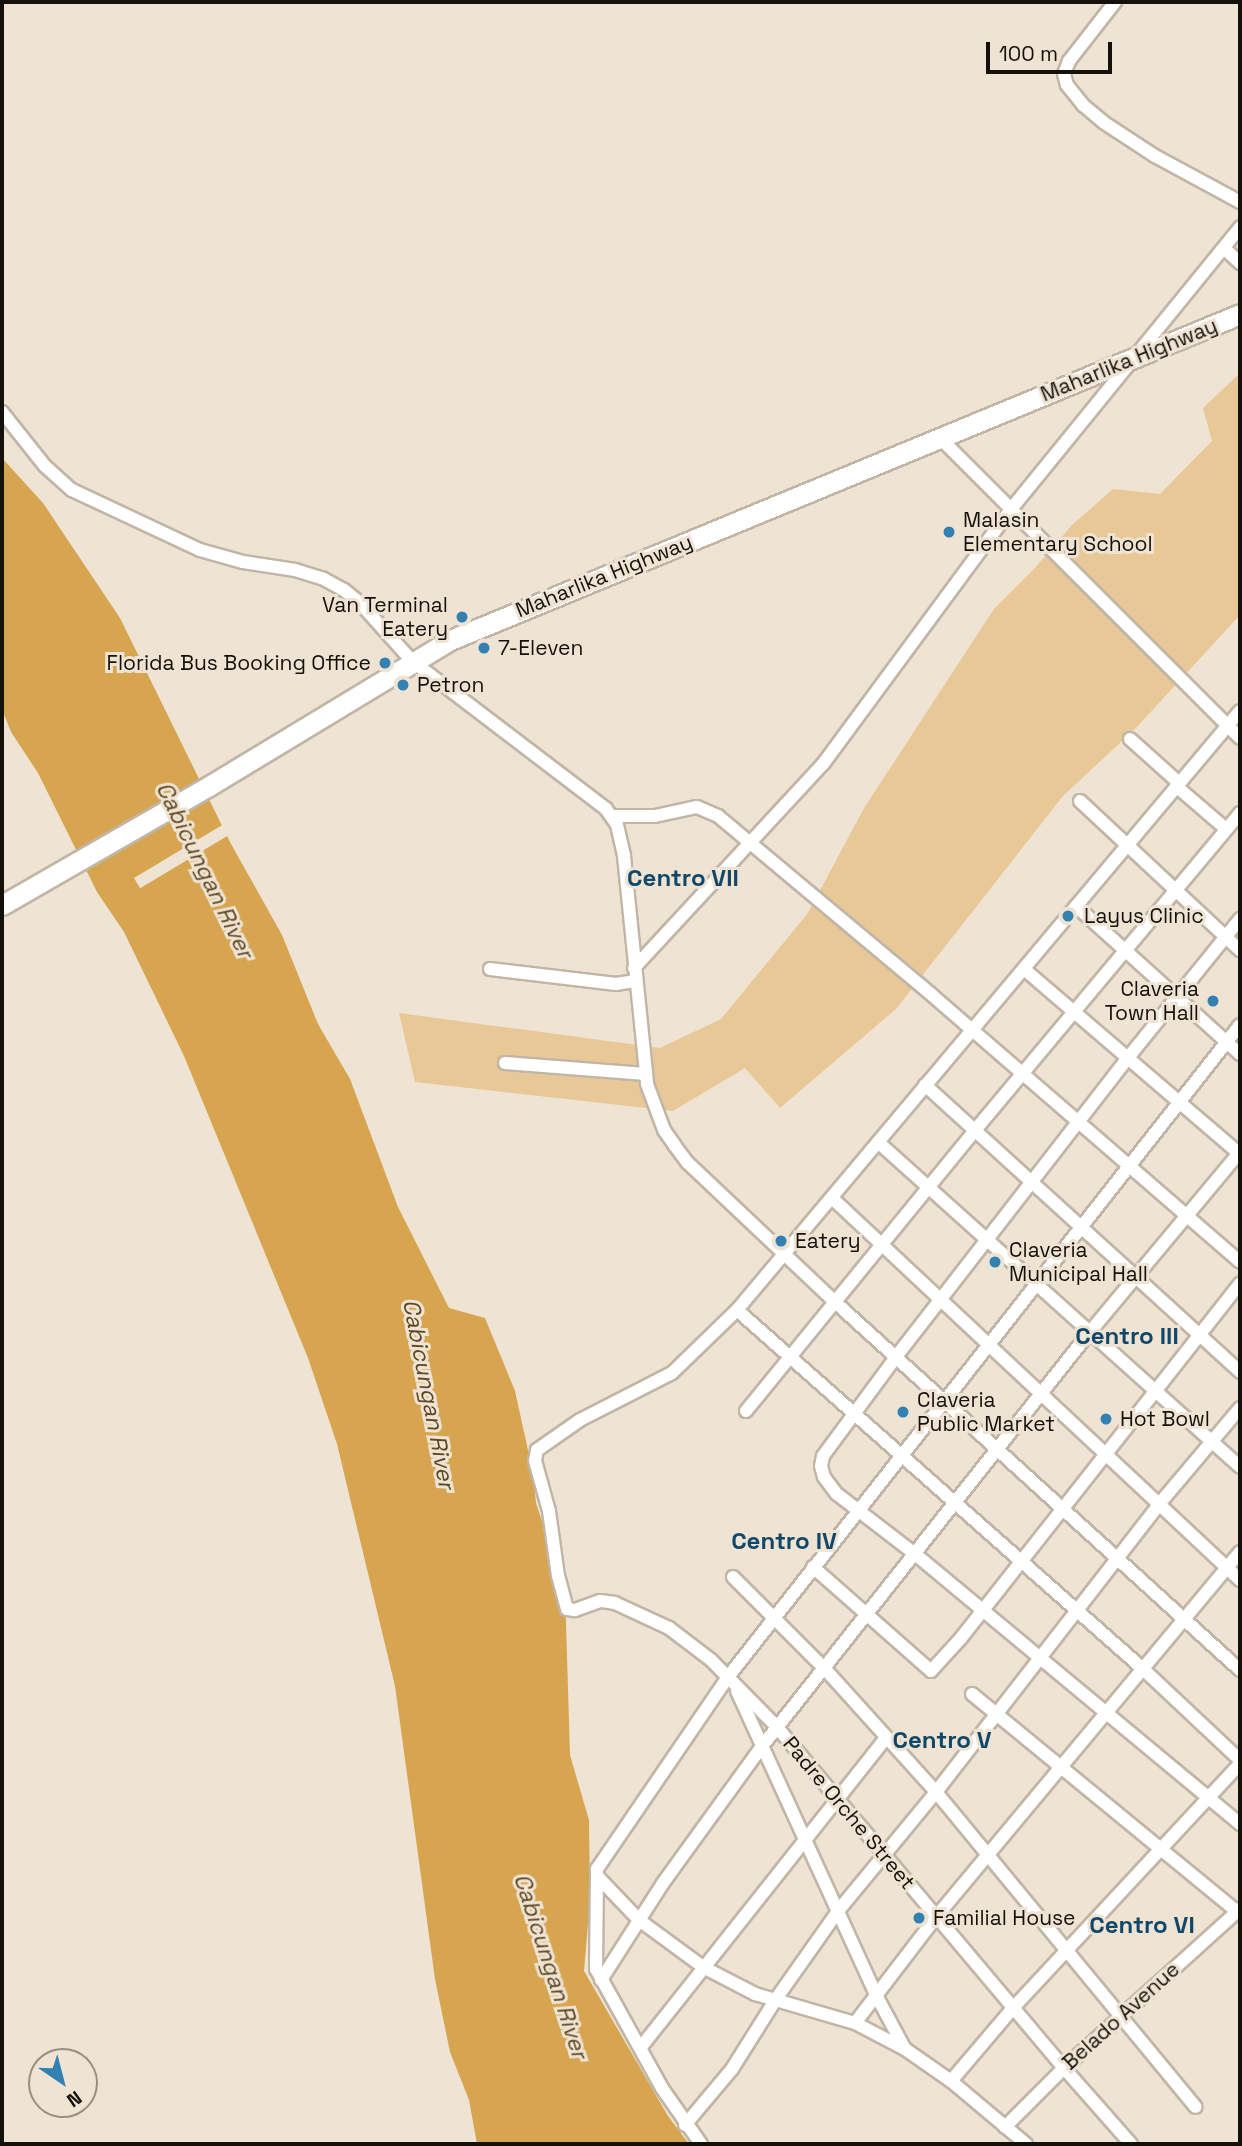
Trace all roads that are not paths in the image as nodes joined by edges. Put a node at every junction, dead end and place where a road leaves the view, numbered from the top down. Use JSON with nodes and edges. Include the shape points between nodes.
{"nodes":[{"id":1,"x":1115,"y":2,"type":"edge"},
{"id":2,"x":1240,"y":202,"type":"edge"},
{"id":3,"x":1240,"y":227,"type":"edge"},
{"id":4,"x":1224,"y":248,"type":"junction"},
{"id":5,"x":1240,"y":263,"type":"edge"},
{"id":6,"x":1240,"y":314,"type":"edge"},
{"id":7,"x":1134,"y":359,"type":"junction"},
{"id":8,"x":2,"y":412,"type":"edge"},
{"id":9,"x":940,"y":438,"type":"junction"},
{"id":10,"x":1012,"y":509,"type":"junction"},
{"id":11,"x":412,"y":660,"type":"junction"},
{"id":12,"x":1240,"y":711,"type":"edge"},
{"id":13,"x":1228,"y":726,"type":"junction"},
{"id":14,"x":1240,"y":738,"type":"edge"},
{"id":15,"x":1130,"y":739,"type":"dead end"},
{"id":16,"x":1177,"y":784,"type":"junction"},
{"id":17,"x":1080,"y":801,"type":"dead end"},
{"id":18,"x":1240,"y":813,"type":"edge"},
{"id":19,"x":612,"y":816,"type":"junction"},
{"id":20,"x":1226,"y":829,"type":"junction"},
{"id":21,"x":752,"y":843,"type":"junction"},
{"id":22,"x":1127,"y":845,"type":"junction"},
{"id":23,"x":1176,"y":893,"type":"junction"},
{"id":24,"x":2,"y":905,"type":"edge"},
{"id":25,"x":1076,"y":906,"type":"junction"},
{"id":26,"x":1240,"y":919,"type":"edge"},
{"id":27,"x":1226,"y":937,"type":"junction"},
{"id":28,"x":1240,"y":950,"type":"edge"},
{"id":29,"x":1126,"y":952,"type":"junction"},
{"id":30,"x":1024,"y":968,"type":"junction"},
{"id":31,"x":490,"y":969,"type":"dead end"},
{"id":32,"x":635,"y":974,"type":"junction"},
{"id":33,"x":1176,"y":997,"type":"junction"},
{"id":34,"x":1074,"y":1013,"type":"junction"},
{"id":35,"x":1240,"y":1025,"type":"edge"},
{"id":36,"x":972,"y":1031,"type":"junction"},
{"id":37,"x":1226,"y":1041,"type":"junction"},
{"id":38,"x":1240,"y":1054,"type":"edge"},
{"id":39,"x":1126,"y":1059,"type":"junction"},
{"id":40,"x":505,"y":1063,"type":"dead end"},
{"id":41,"x":646,"y":1074,"type":"junction"},
{"id":42,"x":1023,"y":1074,"type":"junction"},
{"id":43,"x":925,"y":1085,"type":"junction"},
{"id":44,"x":1178,"y":1103,"type":"junction"},
{"id":45,"x":1078,"y":1121,"type":"junction"},
{"id":46,"x":976,"y":1129,"type":"junction"},
{"id":47,"x":878,"y":1142,"type":"junction"},
{"id":48,"x":1240,"y":1153,"type":"edge"},
{"id":49,"x":1129,"y":1164,"type":"junction"},
{"id":50,"x":1031,"y":1182,"type":"junction"},
{"id":51,"x":929,"y":1188,"type":"junction"},
{"id":52,"x":832,"y":1198,"type":"junction"},
{"id":53,"x":1187,"y":1215,"type":"junction"},
{"id":54,"x":1080,"y":1228,"type":"junction"},
{"id":55,"x":988,"y":1240,"type":"junction"},
{"id":56,"x":881,"y":1245,"type":"junction"},
{"id":57,"x":786,"y":1253,"type":"junction"},
{"id":58,"x":1240,"y":1262,"type":"edge"},
{"id":59,"x":1135,"y":1276,"type":"junction"},
{"id":60,"x":1240,"y":1284,"type":"edge"},
{"id":61,"x":1035,"y":1285,"type":"junction"},
{"id":62,"x":942,"y":1300,"type":"junction"},
{"id":63,"x":835,"y":1301,"type":"junction"},
{"id":64,"x":737,"y":1310,"type":"junction"},
{"id":65,"x":1089,"y":1333,"type":"junction"},
{"id":66,"x":1200,"y":1335,"type":"junction"},
{"id":67,"x":990,"y":1346,"type":"junction"},
{"id":68,"x":790,"y":1356,"type":"junction"},
{"id":69,"x":896,"y":1357,"type":"junction"},
{"id":70,"x":1240,"y":1371,"type":"edge"},
{"id":71,"x":1155,"y":1393,"type":"junction"},
{"id":72,"x":1043,"y":1394,"type":"junction"},
{"id":73,"x":945,"y":1403,"type":"junction"},
{"id":74,"x":1240,"y":1408,"type":"edge"},
{"id":75,"x":746,"y":1411,"type":"dead end"},
{"id":76,"x":854,"y":1414,"type":"junction"},
{"id":77,"x":1213,"y":1443,"type":"junction"},
{"id":78,"x":998,"y":1450,"type":"junction"},
{"id":79,"x":1106,"y":1454,"type":"junction"},
{"id":80,"x":901,"y":1456,"type":"junction"},
{"id":81,"x":1240,"y":1466,"type":"edge"},
{"id":82,"x":1160,"y":1503,"type":"junction"},
{"id":83,"x":955,"y":1504,"type":"junction"},
{"id":84,"x":859,"y":1509,"type":"junction"},
{"id":85,"x":1063,"y":1509,"type":"junction"},
{"id":86,"x":1240,"y":1552,"type":"edge"},
{"id":87,"x":915,"y":1554,"type":"junction"},
{"id":88,"x":1117,"y":1556,"type":"junction"},
{"id":89,"x":1021,"y":1561,"type":"junction"},
{"id":90,"x":813,"y":1567,"type":"junction"},
{"id":91,"x":1227,"y":1568,"type":"junction"},
{"id":92,"x":733,"y":1577,"type":"dead end"},
{"id":93,"x":1240,"y":1580,"type":"edge"},
{"id":94,"x":1075,"y":1610,"type":"junction"},
{"id":95,"x":982,"y":1611,"type":"junction"},
{"id":96,"x":867,"y":1615,"type":"junction"},
{"id":97,"x":775,"y":1617,"type":"junction"},
{"id":98,"x":1185,"y":1619,"type":"junction"},
{"id":99,"x":1038,"y":1658,"type":"junction"},
{"id":100,"x":825,"y":1669,"type":"junction"},
{"id":101,"x":1143,"y":1670,"type":"junction"},
{"id":102,"x":1240,"y":1670,"type":"edge"},
{"id":103,"x":730,"y":1679,"type":"junction"},
{"id":104,"x":972,"y":1694,"type":"dead end"},
{"id":105,"x":996,"y":1714,"type":"junction"},
{"id":106,"x":1105,"y":1714,"type":"junction"},
{"id":107,"x":777,"y":1727,"type":"junction"},
{"id":108,"x":886,"y":1738,"type":"junction"},
{"id":109,"x":763,"y":1745,"type":"junction"},
{"id":110,"x":1240,"y":1762,"type":"edge"},
{"id":111,"x":1061,"y":1766,"type":"junction"},
{"id":112,"x":936,"y":1792,"type":"junction"},
{"id":113,"x":1209,"y":1797,"type":"junction"},
{"id":114,"x":835,"y":1800,"type":"junction"},
{"id":115,"x":1240,"y":1824,"type":"edge"},
{"id":116,"x":804,"y":1840,"type":"junction"},
{"id":117,"x":1163,"y":1850,"type":"junction"},
{"id":118,"x":883,"y":1856,"type":"junction"},
{"id":119,"x":989,"y":1856,"type":"junction"},
{"id":120,"x":597,"y":1876,"type":"junction"},
{"id":121,"x":838,"y":1911,"type":"junction"},
{"id":122,"x":1239,"y":1911,"type":"edge"},
{"id":123,"x":936,"y":1917,"type":"junction"},
{"id":124,"x":639,"y":1920,"type":"junction"},
{"id":125,"x":1068,"y":1950,"type":"junction"},
{"id":126,"x":703,"y":1967,"type":"junction"},
{"id":127,"x":601,"y":1980,"type":"junction"},
{"id":128,"x":876,"y":1995,"type":"junction"},
{"id":129,"x":776,"y":1999,"type":"junction"},
{"id":130,"x":1013,"y":2008,"type":"junction"},
{"id":131,"x":1121,"y":2016,"type":"junction"},
{"id":132,"x":855,"y":2023,"type":"junction"},
{"id":133,"x":641,"y":2047,"type":"junction"},
{"id":134,"x":905,"y":2049,"type":"junction"},
{"id":135,"x":1063,"y":2068,"type":"junction"},
{"id":136,"x":951,"y":2081,"type":"junction"},
{"id":137,"x":1196,"y":2107,"type":"dead end"},
{"id":138,"x":685,"y":2125,"type":"junction"},
{"id":139,"x":1005,"y":2127,"type":"junction"},
{"id":140,"x":701,"y":2144,"type":"edge"},
{"id":141,"x":1026,"y":2144,"type":"edge"},
{"id":142,"x":1131,"y":2144,"type":"edge"}],
"edges":[{"from":1,"to":2,"type":"street","via":[[1069,61],[1064,74],[1067,85],[1103,122]]},
{"from":3,"to":4,"type":"street"},
{"from":4,"to":5,"type":"street"},
{"from":4,"to":7,"type":"street"},
{"from":6,"to":7,"type":"highway","name":"Maharlika Highway"},
{"from":7,"to":9,"type":"highway","name":"Maharlika Highway"},
{"from":7,"to":10,"type":"street"},
{"from":8,"to":11,"type":"street","via":[[72,490],[200,550],[322,578],[360,603]]},
{"from":9,"to":10,"type":"street"},
{"from":9,"to":11,"type":"highway","name":"Maharlika Highway"},
{"from":10,"to":13,"type":"street"},
{"from":10,"to":21,"type":"street","via":[[833,752]]},
{"from":11,"to":19,"type":"street"},
{"from":11,"to":24,"type":"highway","name":"Maharlika Highway","via":[[209,786]]},
{"from":12,"to":13,"type":"street"},
{"from":13,"to":14,"type":"street"},
{"from":13,"to":16,"type":"street"},
{"from":15,"to":16,"type":"street"},
{"from":16,"to":20,"type":"street"},
{"from":16,"to":22,"type":"street"},
{"from":17,"to":22,"type":"street"},
{"from":18,"to":20,"type":"street"},
{"from":19,"to":21,"type":"street","via":[[654,816],[702,808]]},
{"from":19,"to":32,"type":"street","via":[[624,856]]},
{"from":20,"to":23,"type":"street"},
{"from":21,"to":32,"type":"street"},
{"from":21,"to":36,"type":"street"},
{"from":22,"to":23,"type":"street"},
{"from":22,"to":25,"type":"street"},
{"from":23,"to":27,"type":"street"},
{"from":23,"to":29,"type":"street"},
{"from":25,"to":29,"type":"street"},
{"from":25,"to":30,"type":"street"},
{"from":26,"to":27,"type":"street"},
{"from":27,"to":28,"type":"street"},
{"from":27,"to":33,"type":"street"},
{"from":29,"to":33,"type":"street"},
{"from":29,"to":34,"type":"street"},
{"from":30,"to":34,"type":"street"},
{"from":30,"to":36,"type":"street"},
{"from":31,"to":32,"type":"street","via":[[616,984]]},
{"from":32,"to":41,"type":"street"},
{"from":33,"to":37,"type":"street"},
{"from":33,"to":39,"type":"street"},
{"from":34,"to":39,"type":"street"},
{"from":34,"to":42,"type":"street"},
{"from":35,"to":37,"type":"street"},
{"from":36,"to":42,"type":"street"},
{"from":36,"to":43,"type":"street"},
{"from":37,"to":38,"type":"street"},
{"from":37,"to":44,"type":"street"},
{"from":39,"to":44,"type":"street"},
{"from":39,"to":45,"type":"street"},
{"from":40,"to":41,"type":"street"},
{"from":41,"to":57,"type":"street","via":[[664,1130],[688,1163]]},
{"from":42,"to":45,"type":"street"},
{"from":42,"to":46,"type":"street"},
{"from":43,"to":46,"type":"street"},
{"from":43,"to":47,"type":"street"},
{"from":44,"to":48,"type":"street"},
{"from":44,"to":49,"type":"street"},
{"from":45,"to":49,"type":"street"},
{"from":45,"to":50,"type":"street"},
{"from":46,"to":50,"type":"street"},
{"from":46,"to":51,"type":"street"},
{"from":47,"to":51,"type":"street"},
{"from":47,"to":52,"type":"street"},
{"from":48,"to":53,"type":"street"},
{"from":49,"to":53,"type":"street"},
{"from":49,"to":54,"type":"street"},
{"from":50,"to":54,"type":"street"},
{"from":50,"to":55,"type":"street"},
{"from":51,"to":55,"type":"street"},
{"from":51,"to":56,"type":"street"},
{"from":52,"to":56,"type":"street"},
{"from":52,"to":57,"type":"street"},
{"from":53,"to":58,"type":"street"},
{"from":53,"to":59,"type":"street"},
{"from":54,"to":59,"type":"street"},
{"from":54,"to":61,"type":"street"},
{"from":55,"to":61,"type":"street"},
{"from":55,"to":62,"type":"street"},
{"from":56,"to":62,"type":"street"},
{"from":56,"to":63,"type":"street"},
{"from":57,"to":63,"type":"street"},
{"from":57,"to":64,"type":"street"},
{"from":59,"to":65,"type":"street"},
{"from":59,"to":66,"type":"street"},
{"from":60,"to":66,"type":"street"},
{"from":61,"to":65,"type":"street"},
{"from":61,"to":67,"type":"street"},
{"from":62,"to":67,"type":"street"},
{"from":62,"to":69,"type":"street"},
{"from":63,"to":68,"type":"street"},
{"from":63,"to":69,"type":"street"},
{"from":64,"to":68,"type":"street"},
{"from":64,"to":103,"type":"street","name":"Padre Orche Street","via":[[672,1373],[580,1420],[542,1444],[535,1455],[567,1609],[600,1601],[642,1614],[695,1647]]},
{"from":65,"to":71,"type":"street"},
{"from":65,"to":72,"type":"street"},
{"from":66,"to":70,"type":"street"},
{"from":66,"to":71,"type":"street"},
{"from":67,"to":72,"type":"street"},
{"from":67,"to":73,"type":"street"},
{"from":68,"to":75,"type":"street"},
{"from":68,"to":76,"type":"street"},
{"from":69,"to":73,"type":"street"},
{"from":69,"to":76,"type":"street"},
{"from":71,"to":77,"type":"street"},
{"from":71,"to":79,"type":"street"},
{"from":72,"to":78,"type":"street"},
{"from":72,"to":79,"type":"street"},
{"from":73,"to":78,"type":"street"},
{"from":73,"to":80,"type":"street"},
{"from":74,"to":77,"type":"street"},
{"from":76,"to":80,"type":"street"},
{"from":76,"to":84,"type":"street","via":[[823,1455],[821,1466],[831,1488]]},
{"from":77,"to":81,"type":"street"},
{"from":77,"to":82,"type":"street"},
{"from":78,"to":83,"type":"street"},
{"from":78,"to":85,"type":"street"},
{"from":79,"to":82,"type":"street"},
{"from":79,"to":85,"type":"street"},
{"from":80,"to":83,"type":"street"},
{"from":80,"to":84,"type":"street"},
{"from":82,"to":88,"type":"street"},
{"from":82,"to":91,"type":"street"},
{"from":83,"to":87,"type":"street"},
{"from":83,"to":89,"type":"street"},
{"from":84,"to":87,"type":"street"},
{"from":84,"to":90,"type":"street"},
{"from":85,"to":88,"type":"street"},
{"from":85,"to":89,"type":"street"},
{"from":86,"to":91,"type":"street"},
{"from":87,"to":95,"type":"street"},
{"from":87,"to":96,"type":"street"},
{"from":88,"to":94,"type":"street"},
{"from":88,"to":98,"type":"street"},
{"from":89,"to":94,"type":"street"},
{"from":89,"to":95,"type":"street"},
{"from":90,"to":96,"type":"street"},
{"from":90,"to":97,"type":"street"},
{"from":91,"to":93,"type":"street"},
{"from":91,"to":98,"type":"street"},
{"from":92,"to":97,"type":"street"},
{"from":94,"to":99,"type":"street"},
{"from":94,"to":101,"type":"street"},
{"from":95,"to":96,"type":"street","via":[[931,1671]]},
{"from":95,"to":99,"type":"street"},
{"from":96,"to":100,"type":"street"},
{"from":97,"to":100,"type":"street"},
{"from":97,"to":103,"type":"street"},
{"from":98,"to":101,"type":"street"},
{"from":98,"to":102,"type":"street"},
{"from":99,"to":105,"type":"street"},
{"from":99,"to":106,"type":"street"},
{"from":100,"to":107,"type":"street"},
{"from":100,"to":108,"type":"street"},
{"from":101,"to":106,"type":"street"},
{"from":101,"to":110,"type":"street"},
{"from":103,"to":107,"type":"street","name":"Padre Orche Street"},
{"from":103,"to":109,"type":"street"},
{"from":103,"to":120,"type":"street"},
{"from":104,"to":105,"type":"street"},
{"from":105,"to":111,"type":"street"},
{"from":105,"to":112,"type":"street"},
{"from":106,"to":111,"type":"street"},
{"from":106,"to":113,"type":"street"},
{"from":107,"to":109,"type":"street"},
{"from":107,"to":114,"type":"street","name":"Padre Orche Street"},
{"from":108,"to":112,"type":"street"},
{"from":108,"to":114,"type":"street"},
{"from":109,"to":116,"type":"street"},
{"from":109,"to":124,"type":"street"},
{"from":110,"to":113,"type":"street"},
{"from":111,"to":117,"type":"street"},
{"from":111,"to":119,"type":"street"},
{"from":112,"to":118,"type":"street"},
{"from":112,"to":119,"type":"street"},
{"from":113,"to":115,"type":"street"},
{"from":113,"to":117,"type":"street"},
{"from":114,"to":116,"type":"street"},
{"from":114,"to":118,"type":"street","name":"Padre Orche Street"},
{"from":116,"to":121,"type":"street"},
{"from":116,"to":126,"type":"street"},
{"from":117,"to":122,"type":"street"},
{"from":117,"to":125,"type":"street"},
{"from":118,"to":121,"type":"street"},
{"from":118,"to":123,"type":"street","name":"Padre Orche Street"},
{"from":119,"to":123,"type":"street"},
{"from":119,"to":125,"type":"street"},
{"from":120,"to":124,"type":"street"},
{"from":120,"to":127,"type":"street","via":[[596,1969]]},
{"from":121,"to":128,"type":"street"},
{"from":121,"to":129,"type":"street"},
{"from":122,"to":131,"type":"street","name":"Belado Avenue"},
{"from":123,"to":128,"type":"street"},
{"from":123,"to":130,"type":"street","name":"Padre Orche Street"},
{"from":124,"to":126,"type":"street"},
{"from":124,"to":127,"type":"street"},
{"from":125,"to":130,"type":"street"},
{"from":125,"to":131,"type":"street"},
{"from":126,"to":129,"type":"street","via":[[755,1994]]},
{"from":126,"to":133,"type":"street"},
{"from":127,"to":133,"type":"street"},
{"from":128,"to":132,"type":"street"},
{"from":128,"to":134,"type":"street"},
{"from":129,"to":132,"type":"street"},
{"from":129,"to":138,"type":"street","via":[[732,2069]]},
{"from":130,"to":135,"type":"street","name":"Padre Orche Street"},
{"from":130,"to":136,"type":"street"},
{"from":131,"to":135,"type":"street","name":"Belado Avenue"},
{"from":131,"to":137,"type":"street"},
{"from":132,"to":134,"type":"street"},
{"from":133,"to":138,"type":"street"},
{"from":134,"to":136,"type":"street"},
{"from":135,"to":139,"type":"street","name":"Belado Avenue"},
{"from":135,"to":142,"type":"street","name":"Padre Orche Street"},
{"from":136,"to":139,"type":"street"},
{"from":138,"to":140,"type":"street"},
{"from":139,"to":141,"type":"street"}]}
